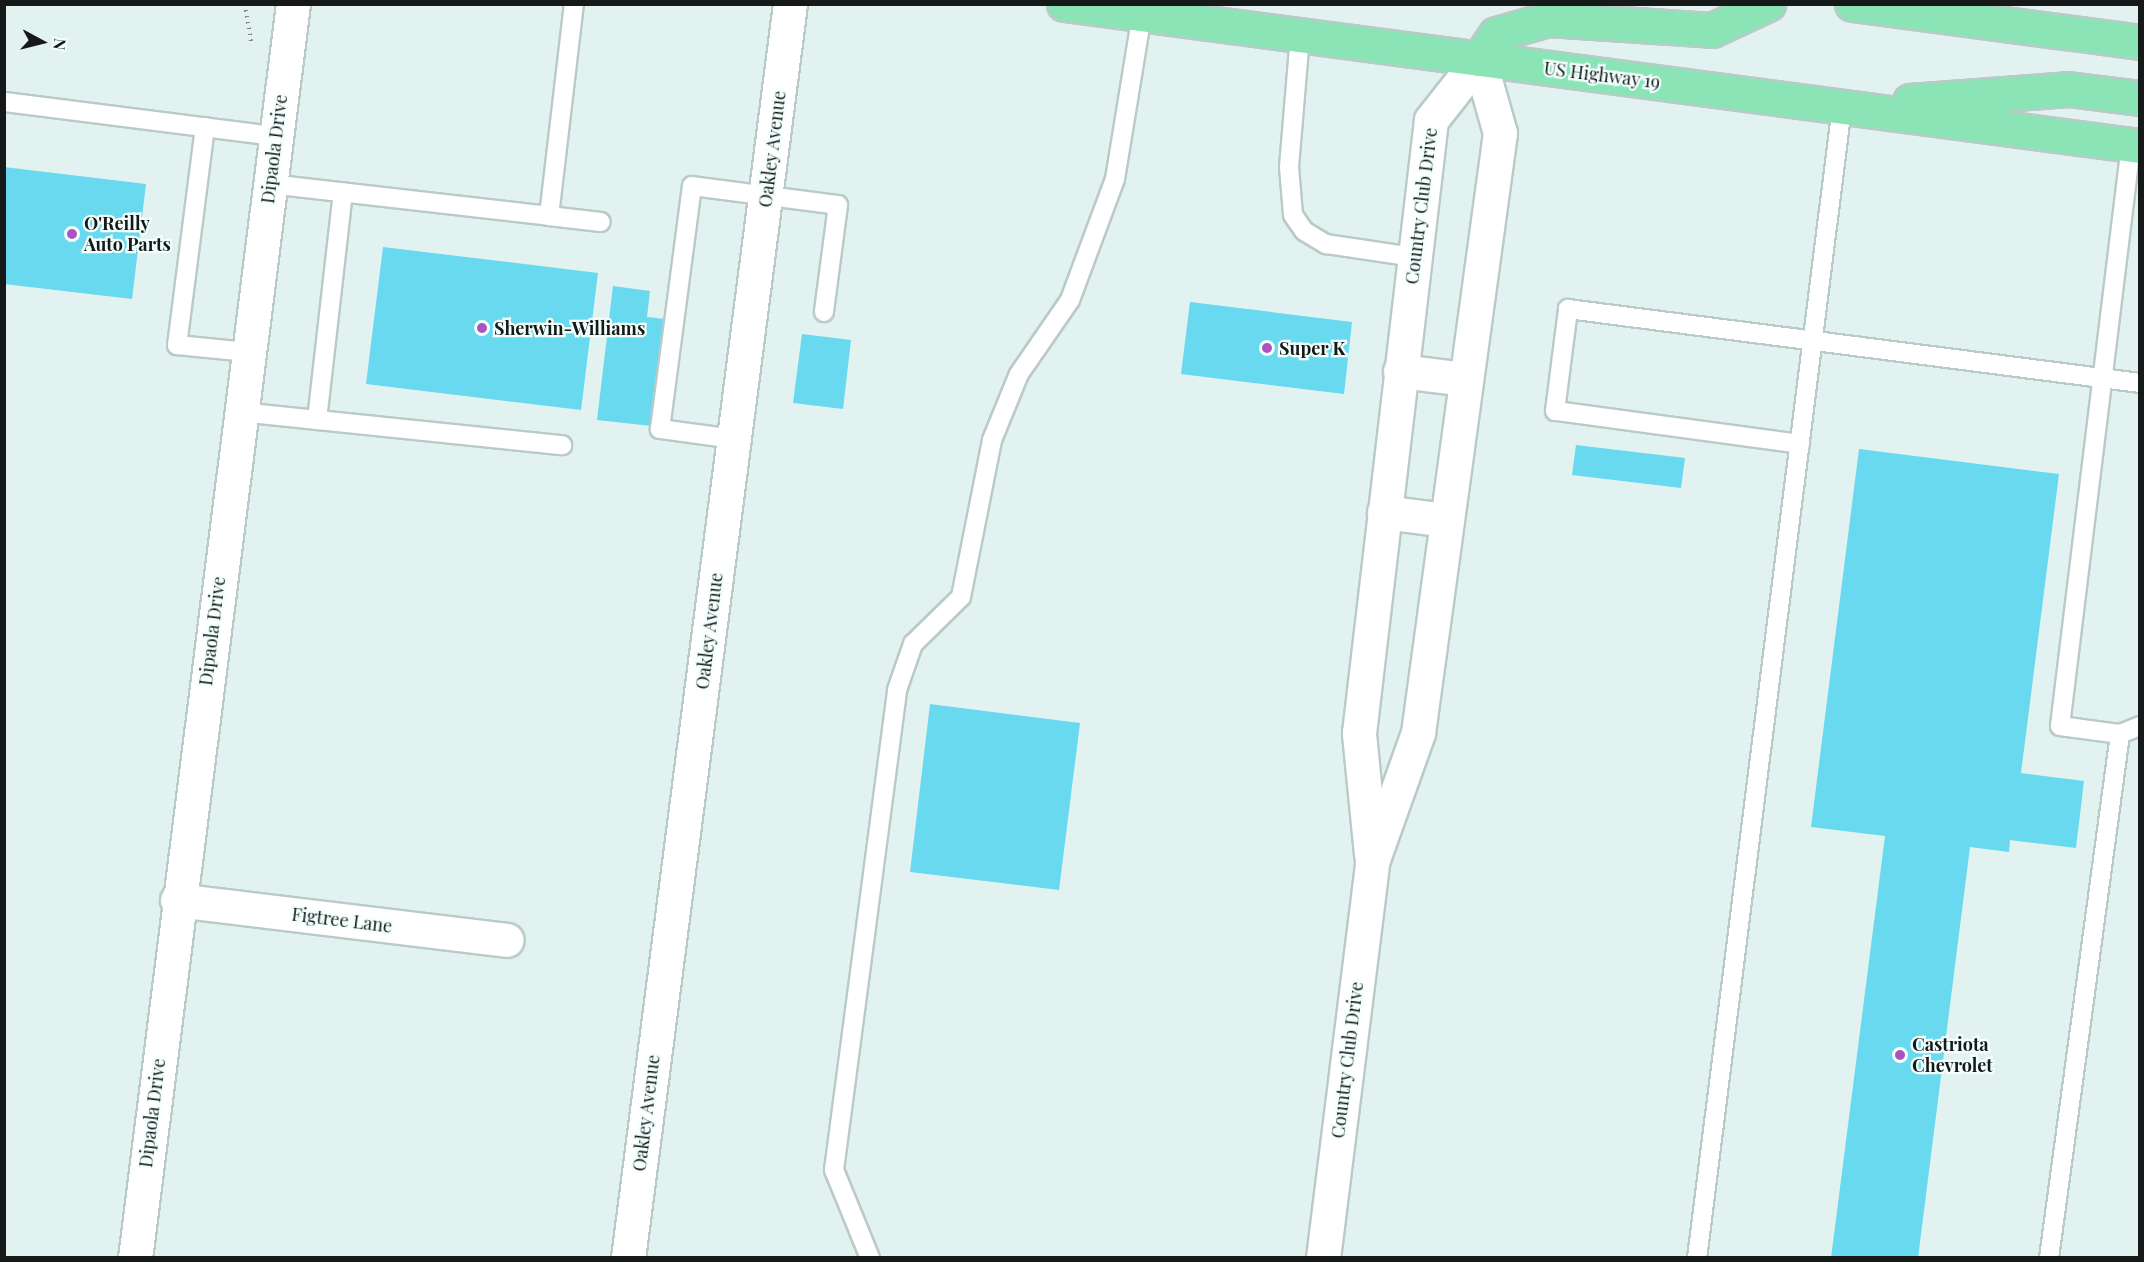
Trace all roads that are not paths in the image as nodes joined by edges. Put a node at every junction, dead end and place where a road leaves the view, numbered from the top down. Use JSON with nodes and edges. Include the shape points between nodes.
{"nodes":[{"id":1,"x":293,"y":4,"type":"edge"},
{"id":2,"x":574,"y":4,"type":"edge"},
{"id":3,"x":790,"y":4,"type":"edge"},
{"id":4,"x":1064,"y":4,"type":"edge"},
{"id":5,"x":1768,"y":4,"type":"edge"},
{"id":6,"x":1852,"y":4,"type":"edge"},
{"id":7,"x":2003,"y":14,"type":"edge"},
{"id":8,"x":1142,"y":15,"type":"junction"},
{"id":9,"x":1300,"y":36,"type":"junction"},
{"id":10,"x":2139,"y":42,"type":"edge"},
{"id":11,"x":1479,"y":59,"type":"junction"},
{"id":12,"x":2139,"y":98,"type":"edge"},
{"id":13,"x":5,"y":102,"type":"edge"},
{"id":14,"x":1842,"y":107,"type":"junction"},
{"id":15,"x":205,"y":127,"type":"junction"},
{"id":16,"x":276,"y":135,"type":"junction"},
{"id":17,"x":2135,"y":145,"type":"edge"},
{"id":18,"x":270,"y":184,"type":"junction"},
{"id":19,"x":343,"y":192,"type":"junction"},
{"id":20,"x":765,"y":196,"type":"junction"},
{"id":21,"x":549,"y":216,"type":"junction"},
{"id":22,"x":601,"y":222,"type":"dead end"},
{"id":23,"x":1414,"y":256,"type":"junction"},
{"id":24,"x":824,"y":312,"type":"dead end"},
{"id":25,"x":1812,"y":341,"type":"junction"},
{"id":26,"x":248,"y":352,"type":"junction"},
{"id":27,"x":1400,"y":370,"type":"junction"},
{"id":28,"x":1464,"y":379,"type":"junction"},
{"id":29,"x":2102,"y":379,"type":"junction"},
{"id":30,"x":2139,"y":383,"type":"edge"},
{"id":31,"x":240,"y":412,"type":"junction"},
{"id":32,"x":317,"y":420,"type":"junction"},
{"id":33,"x":734,"y":439,"type":"junction"},
{"id":34,"x":1800,"y":444,"type":"junction"},
{"id":35,"x":562,"y":446,"type":"dead end"},
{"id":36,"x":1384,"y":512,"type":"junction"},
{"id":37,"x":1446,"y":520,"type":"junction"},
{"id":38,"x":2139,"y":726,"type":"edge"},
{"id":39,"x":2120,"y":734,"type":"junction"},
{"id":40,"x":1372,"y":862,"type":"junction"},
{"id":41,"x":177,"y":900,"type":"junction"},
{"id":42,"x":507,"y":940,"type":"dead end"},
{"id":43,"x":135,"y":1257,"type":"edge"},
{"id":44,"x":628,"y":1257,"type":"edge"},
{"id":45,"x":870,"y":1257,"type":"edge"},
{"id":46,"x":1323,"y":1257,"type":"edge"},
{"id":47,"x":1697,"y":1257,"type":"edge"},
{"id":48,"x":2049,"y":1257,"type":"edge"}],
"edges":[{"from":1,"to":16,"type":"street","name":"Dipaola Drive"},
{"from":2,"to":21,"type":"lane"},
{"from":3,"to":20,"type":"street","name":"Oakley Avenue"},
{"from":4,"to":8,"type":"highway","name":"US Highway 19"},
{"from":5,"to":11,"type":"highway","via":[[1712,30],[1578,17],[1539,20],[1496,34]]},
{"from":6,"to":7,"type":"highway"},
{"from":7,"to":10,"type":"highway"},
{"from":8,"to":9,"type":"highway","name":"US Highway 19"},
{"from":8,"to":45,"type":"lane","via":[[1115,179],[1070,300],[1019,374],[992,440],[962,597],[913,644],[897,690],[834,1170]]},
{"from":9,"to":11,"type":"highway","name":"US Highway 19"},
{"from":9,"to":23,"type":"lane","via":[[1288,167],[1293,215],[1304,231],[1326,244]]},
{"from":11,"to":14,"type":"highway","name":"US Highway 19"},
{"from":11,"to":23,"type":"street","name":"Country Club Drive","via":[[1431,120]]},
{"from":11,"to":28,"type":"street","name":"Country Club Drive","via":[[1500,133]]},
{"from":12,"to":14,"type":"highway","via":[[2068,89]]},
{"from":13,"to":15,"type":"lane"},
{"from":14,"to":17,"type":"highway","name":"US Highway 19"},
{"from":14,"to":25,"type":"lane"},
{"from":15,"to":16,"type":"lane"},
{"from":15,"to":26,"type":"lane","via":[[177,345]]},
{"from":16,"to":18,"type":"street","name":"Dipaola Drive"},
{"from":17,"to":29,"type":"lane"},
{"from":18,"to":19,"type":"lane"},
{"from":18,"to":26,"type":"street","name":"Dipaola Drive"},
{"from":19,"to":21,"type":"lane"},
{"from":19,"to":32,"type":"lane"},
{"from":20,"to":24,"type":"lane","via":[[838,205]]},
{"from":20,"to":33,"type":"street","name":"Oakley Avenue"},
{"from":20,"to":33,"type":"lane","via":[[692,186],[682,255],[660,429]]},
{"from":21,"to":22,"type":"lane"},
{"from":23,"to":27,"type":"street","name":"Country Club Drive"},
{"from":25,"to":29,"type":"lane"},
{"from":25,"to":34,"type":"lane"},
{"from":25,"to":34,"type":"lane","via":[[1568,309],[1555,411]]},
{"from":26,"to":31,"type":"street","name":"Dipaola Drive"},
{"from":27,"to":28,"type":"street"},
{"from":27,"to":36,"type":"street","name":"Country Club Drive"},
{"from":28,"to":37,"type":"street","name":"Country Club Drive"},
{"from":29,"to":30,"type":"lane"},
{"from":29,"to":39,"type":"lane","via":[[2060,726]]},
{"from":31,"to":32,"type":"lane"},
{"from":31,"to":41,"type":"street","name":"Dipaola Drive"},
{"from":32,"to":35,"type":"lane"},
{"from":33,"to":44,"type":"street","name":"Oakley Avenue"},
{"from":34,"to":47,"type":"lane"},
{"from":36,"to":37,"type":"street"},
{"from":36,"to":40,"type":"street","name":"Country Club Drive","via":[[1359,733]]},
{"from":37,"to":40,"type":"street","name":"Country Club Drive","via":[[1418,733]]},
{"from":38,"to":39,"type":"lane"},
{"from":39,"to":48,"type":"lane"},
{"from":40,"to":46,"type":"street","name":"Country Club Drive"},
{"from":41,"to":42,"type":"street","name":"Figtree Lane"},
{"from":41,"to":43,"type":"street","name":"Dipaola Drive"}]}
